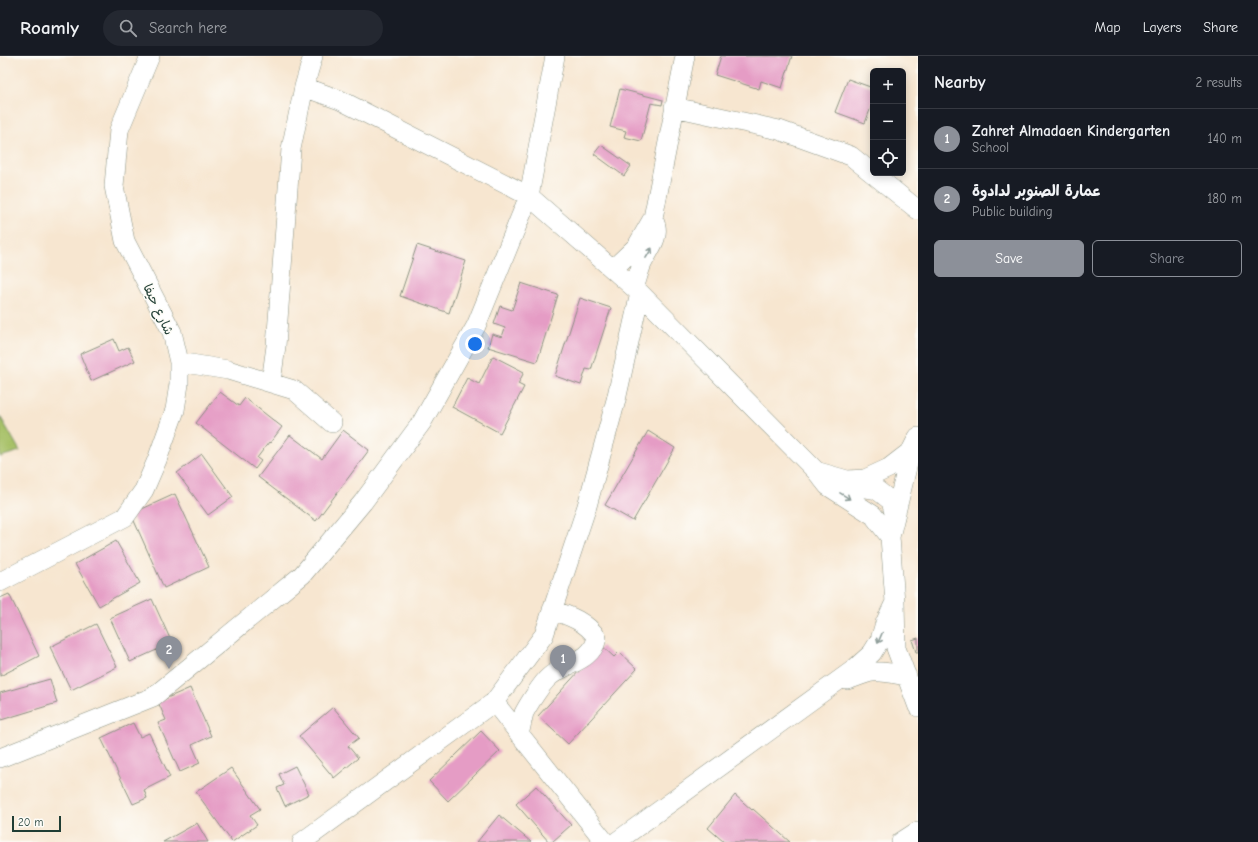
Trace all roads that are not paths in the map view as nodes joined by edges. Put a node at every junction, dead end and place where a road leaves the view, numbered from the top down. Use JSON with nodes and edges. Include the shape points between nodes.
{"nodes":[{"id":1,"x":150,"y":56,"type":"edge"},
{"id":2,"x":313,"y":56,"type":"edge"},
{"id":3,"x":555,"y":56,"type":"edge"},
{"id":4,"x":685,"y":56,"type":"edge"},
{"id":5,"x":304,"y":87,"type":"junction"},
{"id":6,"x":674,"y":107,"type":"junction"},
{"id":7,"x":529,"y":196,"type":"junction"},
{"id":8,"x":918,"y":210,"type":"edge"},
{"id":9,"x":653,"y":218,"type":"junction"},
{"id":10,"x":613,"y":269,"type":"junction"},
{"id":11,"x":637,"y":290,"type":"junction"},
{"id":12,"x":180,"y":362,"type":"junction"},
{"id":13,"x":271,"y":382,"type":"junction"},
{"id":14,"x":332,"y":423,"type":"dead end"},
{"id":15,"x":914,"y":444,"type":"edge"},
{"id":16,"x":816,"y":471,"type":"junction"},
{"id":17,"x":847,"y":480,"type":"junction"},
{"id":18,"x":895,"y":518,"type":"junction"},
{"id":19,"x":890,"y":537,"type":"junction"},
{"id":20,"x":0,"y":582,"type":"edge"},
{"id":21,"x":895,"y":602,"type":"junction"},
{"id":22,"x":552,"y":610,"type":"junction"},
{"id":23,"x":906,"y":676,"type":"junction"},
{"id":24,"x":836,"y":682,"type":"junction"},
{"id":25,"x":494,"y":702,"type":"junction"},
{"id":26,"x":918,"y":707,"type":"edge"},
{"id":27,"x":519,"y":734,"type":"junction"},
{"id":28,"x":0,"y":758,"type":"edge"},
{"id":29,"x":918,"y":831,"type":"edge"},
{"id":30,"x":302,"y":842,"type":"edge"},
{"id":31,"x":604,"y":842,"type":"edge"},
{"id":32,"x":616,"y":842,"type":"edge"},
{"id":33,"x":901,"y":842,"type":"edge"}],
"edges":[{"from":1,"to":12,"type":"street","name":"شارع حيفا","via":[[119,130],[114,186],[125,241],[172,332]]},
{"from":2,"to":5,"type":"street"},
{"from":3,"to":7,"type":"street"},
{"from":4,"to":6,"type":"street"},
{"from":5,"to":7,"type":"street","via":[[340,100]]},
{"from":5,"to":13,"type":"street","via":[[291,149]]},
{"from":6,"to":8,"type":"street","via":[[779,130],[851,156]]},
{"from":6,"to":9,"type":"street"},
{"from":7,"to":10,"type":"street"},
{"from":7,"to":28,"type":"street","via":[[476,326],[422,422],[363,502],[302,574],[153,697]]},
{"from":9,"to":10,"type":"street","via":[[637,246]]},
{"from":11,"to":9,"type":"street","one_way":true,"via":[[642,263],[653,246],[657,225]]},
{"from":10,"to":11,"type":"street"},
{"from":11,"to":16,"type":"street"},
{"from":11,"to":22,"type":"street","via":[[616,400],[587,506]]},
{"from":12,"to":13,"type":"street","via":[[228,370]]},
{"from":12,"to":20,"type":"street","name":"شارع حيفا","via":[[179,384],[172,417],[144,490],[125,517]]},
{"from":13,"to":14,"type":"street","via":[[294,390]]},
{"from":15,"to":17,"type":"street","via":[[889,468],[865,479]]},
{"from":15,"to":18,"type":"street"},
{"from":16,"to":17,"type":"street"},
{"from":16,"to":19,"type":"street","one_way":true,"via":[[828,486],[873,514]]},
{"from":17,"to":18,"type":"street","via":[[860,487],[877,490],[891,501]]},
{"from":18,"to":19,"type":"street"},
{"from":19,"to":21,"type":"street"},
{"from":21,"to":23,"type":"street","via":[[896,648]]},
{"from":21,"to":24,"type":"street","one_way":true,"via":[[872,653]]},
{"from":22,"to":25,"type":"street","via":[[544,635]]},
{"from":22,"to":27,"type":"street","via":[[572,617],[592,630],[597,638],[595,646],[591,653],[549,677],[524,713]]},
{"from":23,"to":24,"type":"street","via":[[870,672]]},
{"from":23,"to":26,"type":"street"},
{"from":24,"to":32,"type":"street"},
{"from":25,"to":27,"type":"street"},
{"from":25,"to":30,"type":"street"},
{"from":27,"to":31,"type":"street"},
{"from":29,"to":33,"type":"street"}]}
